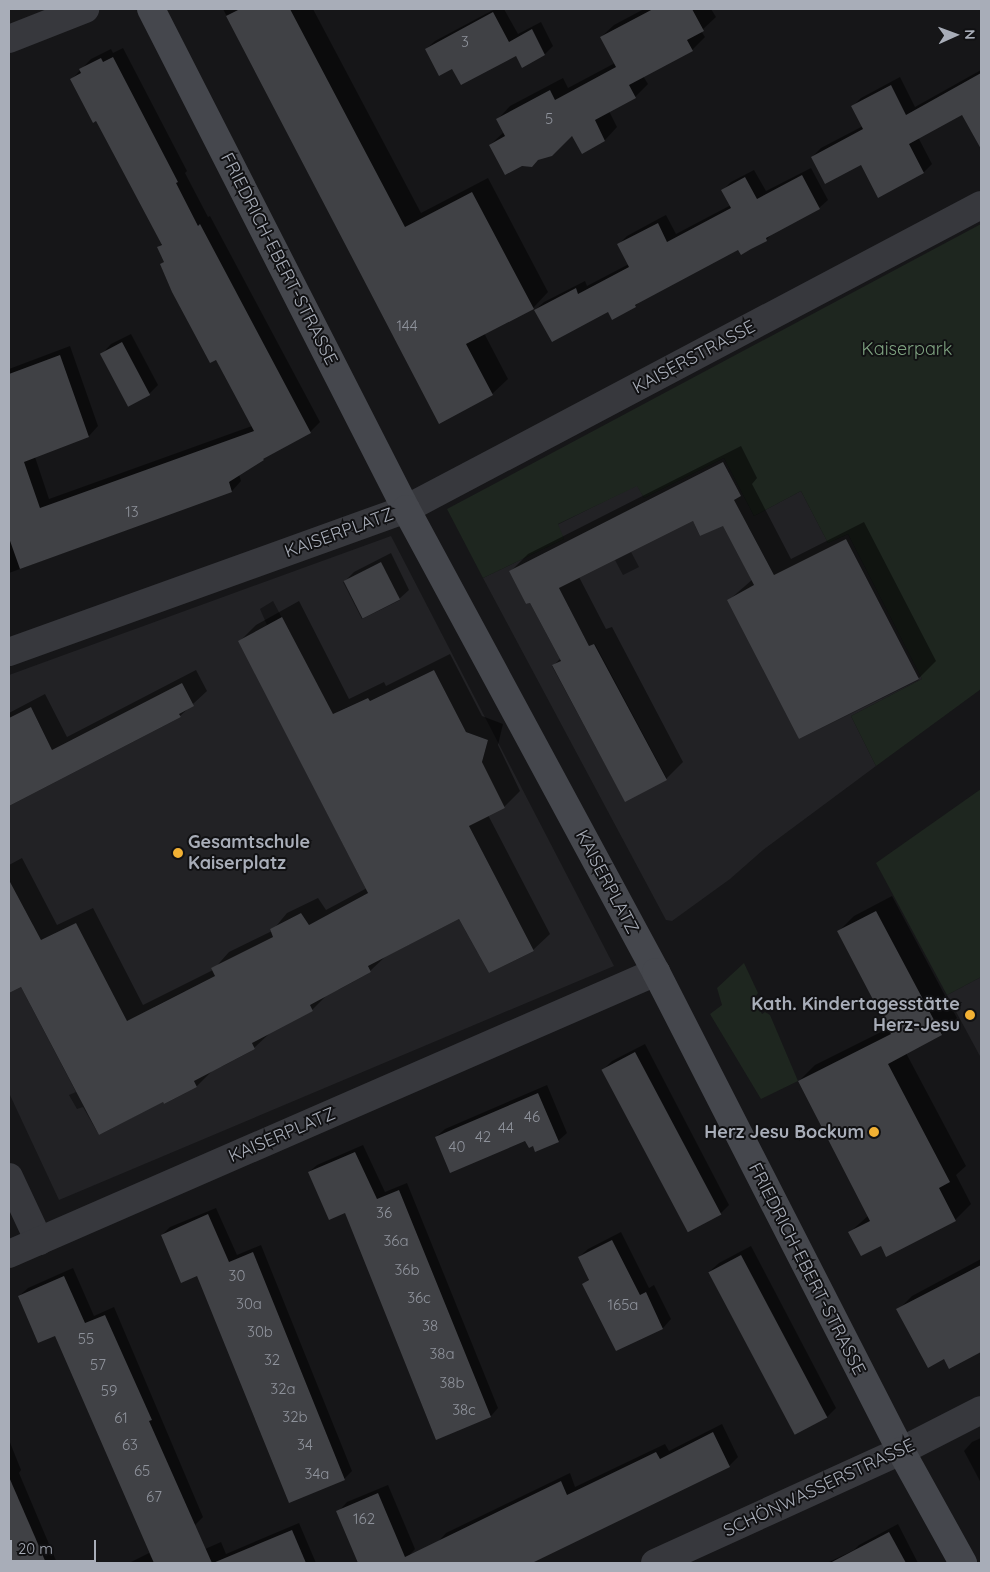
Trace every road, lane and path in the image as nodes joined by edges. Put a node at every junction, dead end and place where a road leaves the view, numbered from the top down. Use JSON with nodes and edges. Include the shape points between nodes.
{"nodes":[{"id":1,"x":85,"y":9,"type":"edge"},
{"id":2,"x":151,"y":9,"type":"edge"},
{"id":3,"x":9,"y":39,"type":"edge"},
{"id":4,"x":981,"y":205,"type":"edge"},
{"id":5,"x":406,"y":509,"type":"junction"},
{"id":6,"x":9,"y":652,"type":"edge"},
{"id":7,"x":656,"y":972,"type":"junction"},
{"id":8,"x":9,"y":1177,"type":"edge"},
{"id":9,"x":38,"y":1241,"type":"junction"},
{"id":10,"x":9,"y":1254,"type":"edge"},
{"id":11,"x":981,"y":1410,"type":"edge"},
{"id":12,"x":901,"y":1451,"type":"junction"},
{"id":13,"x":656,"y":1563,"type":"edge"},
{"id":14,"x":963,"y":1563,"type":"edge"}],
"edges":[{"from":1,"to":3,"type":"street"},
{"from":2,"to":5,"type":"street","name":"FRIEDRICH-EBERT-STRASSE"},
{"from":4,"to":5,"type":"street","name":"KAISERSTRASSE"},
{"from":5,"to":6,"type":"street","name":"KAISERPLATZ"},
{"from":5,"to":7,"type":"street","name":"KAISERPLATZ"},
{"from":7,"to":9,"type":"street","name":"KAISERPLATZ"},
{"from":7,"to":12,"type":"street","name":"FRIEDRICH-EBERT-STRASSE"},
{"from":8,"to":9,"type":"street"},
{"from":9,"to":10,"type":"street","name":"KAISERPLATZ"},
{"from":11,"to":12,"type":"street","name":"SCHÖNWASSERSTRASSE"},
{"from":12,"to":13,"type":"street","name":"SCHÖNWASSERSTRASSE"},
{"from":12,"to":14,"type":"street","name":"FRIEDRICH-EBERT-STRASSE"}]}
